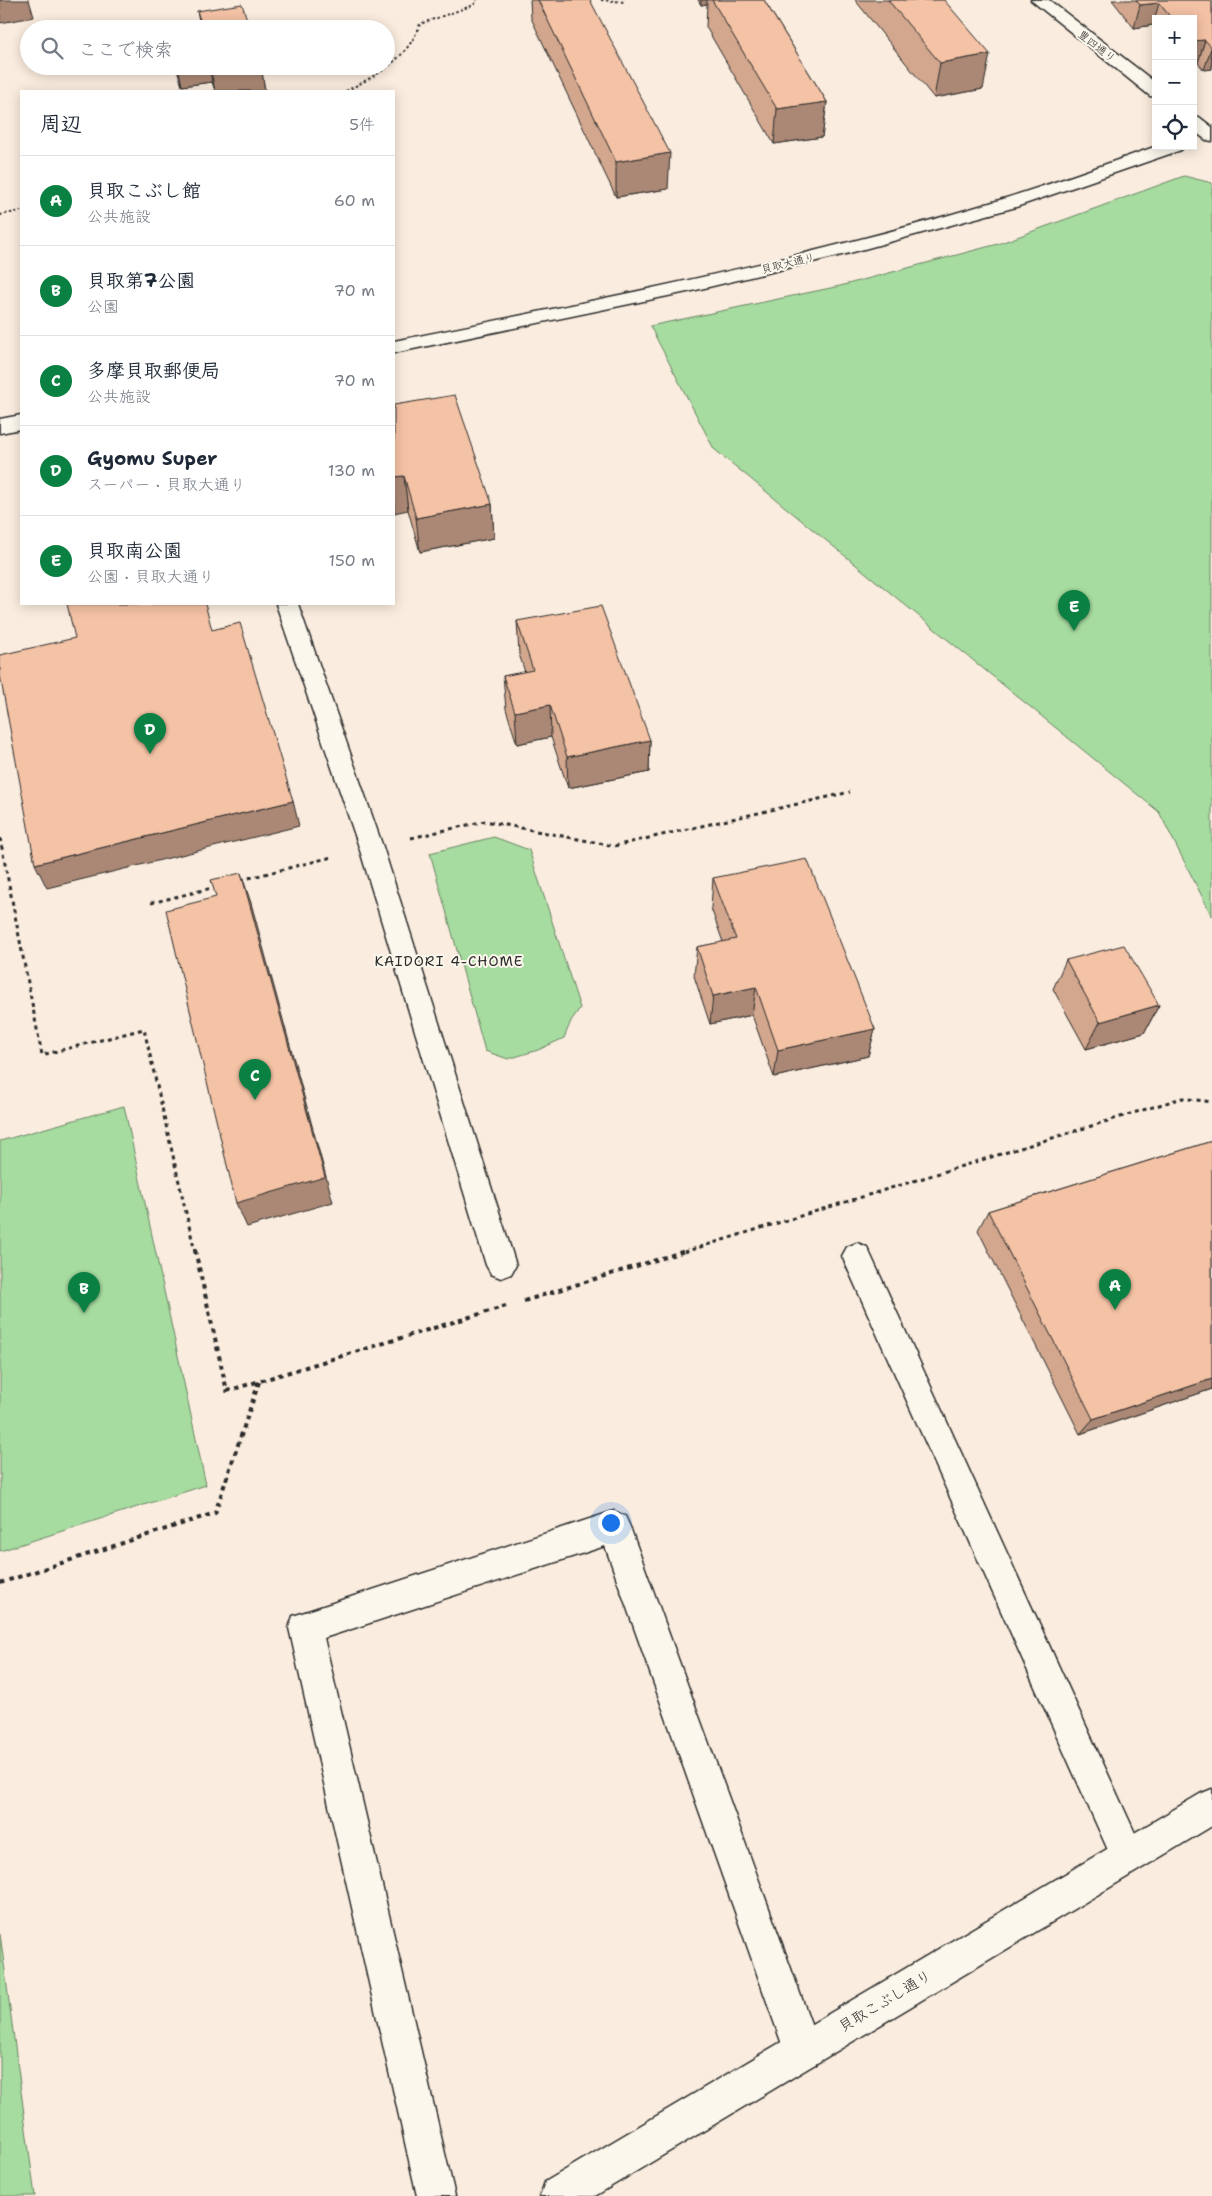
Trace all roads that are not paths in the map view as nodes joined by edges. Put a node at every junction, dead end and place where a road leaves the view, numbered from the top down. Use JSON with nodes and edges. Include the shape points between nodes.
{"nodes":[{"id":1,"x":1039,"y":0,"type":"edge"},
{"id":2,"x":1152,"y":89,"type":"edge"},
{"id":3,"x":1197,"y":125,"type":"edge"},
{"id":4,"x":1207,"y":136,"type":"edge"},
{"id":5,"x":1162,"y":150,"type":"edge"},
{"id":6,"x":395,"y":347,"type":"edge"},
{"id":7,"x":20,"y":422,"type":"edge"},
{"id":8,"x":0,"y":426,"type":"edge"},
{"id":9,"x":287,"y":605,"type":"edge"},
{"id":10,"x":857,"y":1256,"type":"dead end"},
{"id":11,"x":500,"y":1266,"type":"dead end"},
{"id":12,"x":1212,"y":1806,"type":"edge"},
{"id":13,"x":1128,"y":1856,"type":"junction"},
{"id":14,"x":802,"y":2051,"type":"junction"},
{"id":15,"x":436,"y":2196,"type":"edge"},
{"id":16,"x":558,"y":2196,"type":"edge"}],
"edges":[{"from":1,"to":2,"type":"street","name":"豊四通り"},
{"from":3,"to":4,"type":"street"},
{"from":5,"to":6,"type":"street","name":"貝取大通り","via":[[988,210],[860,245],[720,280]]},
{"from":7,"to":8,"type":"street"},
{"from":9,"to":11,"type":"street","via":[[371,848]]},
{"from":10,"to":13,"type":"street"},
{"from":12,"to":13,"type":"street","name":"貝取こぶし通り"},
{"from":13,"to":14,"type":"street","name":"貝取こぶし通り"},
{"from":14,"to":15,"type":"street","via":[[614,1527],[305,1628]]},
{"from":14,"to":16,"type":"street","name":"貝取こぶし通り"}]}
